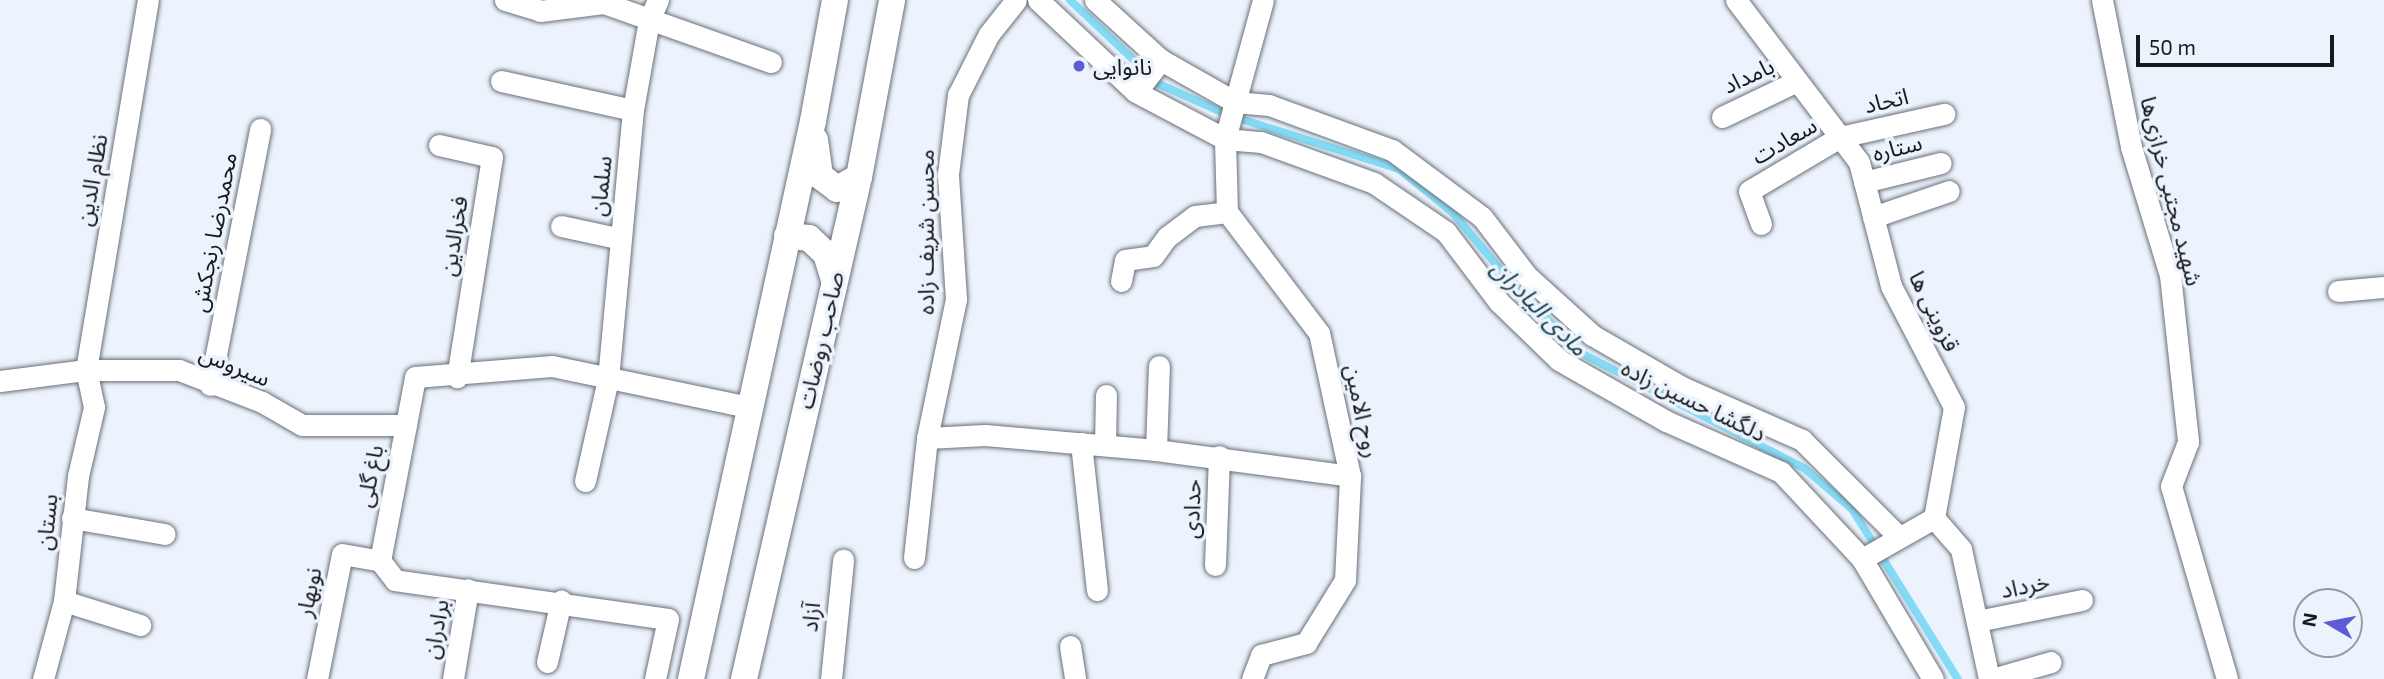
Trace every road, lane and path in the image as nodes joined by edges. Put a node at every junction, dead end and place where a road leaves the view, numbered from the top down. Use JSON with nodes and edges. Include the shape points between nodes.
{"nodes":[{"id":1,"x":148,"y":0,"type":"edge"},
{"id":2,"x":835,"y":0,"type":"edge"},
{"id":3,"x":892,"y":0,"type":"edge"},
{"id":4,"x":1016,"y":0,"type":"edge"},
{"id":5,"x":1038,"y":0,"type":"edge"},
{"id":6,"x":1095,"y":0,"type":"edge"},
{"id":7,"x":1263,"y":0,"type":"edge"},
{"id":8,"x":1737,"y":0,"type":"edge"},
{"id":9,"x":2102,"y":0,"type":"edge"},
{"id":10,"x":511,"y":1,"type":"edge"},
{"id":11,"x":654,"y":10,"type":"edge"},
{"id":12,"x":1161,"y":60,"type":"junction"},
{"id":13,"x":771,"y":62,"type":"dead end"},
{"id":14,"x":501,"y":81,"type":"dead end"},
{"id":15,"x":1797,"y":81,"type":"junction"},
{"id":16,"x":1136,"y":92,"type":"junction"},
{"id":17,"x":1235,"y":102,"type":"junction"},
{"id":18,"x":634,"y":110,"type":"junction"},
{"id":19,"x":1944,"y":114,"type":"dead end"},
{"id":20,"x":1722,"y":117,"type":"dead end"},
{"id":21,"x":813,"y":121,"type":"junction"},
{"id":22,"x":260,"y":129,"type":"dead end"},
{"id":23,"x":1840,"y":137,"type":"junction"},
{"id":24,"x":1225,"y":139,"type":"junction"},
{"id":25,"x":439,"y":145,"type":"dead end"},
{"id":26,"x":1941,"y":163,"type":"dead end"},
{"id":27,"x":859,"y":177,"type":"junction"},
{"id":28,"x":1864,"y":182,"type":"junction"},
{"id":29,"x":1949,"y":191,"type":"dead end"},
{"id":30,"x":1227,"y":212,"type":"junction"},
{"id":31,"x":1873,"y":217,"type":"junction"},
{"id":32,"x":1760,"y":224,"type":"dead end"},
{"id":33,"x":561,"y":226,"type":"dead end"},
{"id":34,"x":787,"y":236,"type":"junction"},
{"id":35,"x":621,"y":239,"type":"junction"},
{"id":36,"x":834,"y":280,"type":"junction"},
{"id":37,"x":1121,"y":281,"type":"dead end"},
{"id":38,"x":2384,"y":287,"type":"edge"},
{"id":39,"x":2337,"y":290,"type":"dead end"},
{"id":40,"x":1159,"y":366,"type":"dead end"},
{"id":41,"x":86,"y":370,"type":"junction"},
{"id":42,"x":457,"y":377,"type":"junction"},
{"id":43,"x":608,"y":379,"type":"junction"},
{"id":44,"x":0,"y":381,"type":"edge"},
{"id":45,"x":209,"y":385,"type":"junction"},
{"id":46,"x":1106,"y":395,"type":"dead end"},
{"id":47,"x":748,"y":407,"type":"junction"},
{"id":48,"x":405,"y":425,"type":"junction"},
{"id":49,"x":927,"y":438,"type":"junction"},
{"id":50,"x":1081,"y":443,"type":"junction"},
{"id":51,"x":1105,"y":445,"type":"junction"},
{"id":52,"x":1156,"y":450,"type":"junction"},
{"id":53,"x":1219,"y":456,"type":"junction"},
{"id":54,"x":1350,"y":476,"type":"junction"},
{"id":55,"x":585,"y":481,"type":"dead end"},
{"id":56,"x":72,"y":518,"type":"junction"},
{"id":57,"x":1934,"y":518,"type":"junction"},
{"id":58,"x":164,"y":534,"type":"dead end"},
{"id":59,"x":1899,"y":537,"type":"junction"},
{"id":60,"x":914,"y":558,"type":"dead end"},
{"id":61,"x":1862,"y":559,"type":"junction"},
{"id":62,"x":844,"y":560,"type":"dead end"},
{"id":63,"x":380,"y":561,"type":"junction"},
{"id":64,"x":1215,"y":565,"type":"dead end"},
{"id":65,"x":468,"y":589,"type":"junction"},
{"id":66,"x":1097,"y":590,"type":"dead end"},
{"id":67,"x":2082,"y":600,"type":"dead end"},
{"id":68,"x":64,"y":601,"type":"junction"},
{"id":69,"x":561,"y":601,"type":"junction"},
{"id":70,"x":1977,"y":621,"type":"junction"},
{"id":71,"x":140,"y":625,"type":"dead end"},
{"id":72,"x":1070,"y":646,"type":"dead end"},
{"id":73,"x":547,"y":662,"type":"dead end"},
{"id":74,"x":2051,"y":662,"type":"dead end"},
{"id":75,"x":43,"y":679,"type":"edge"},
{"id":76,"x":317,"y":679,"type":"edge"},
{"id":77,"x":453,"y":679,"type":"edge"},
{"id":78,"x":655,"y":679,"type":"edge"},
{"id":79,"x":691,"y":679,"type":"edge"},
{"id":80,"x":744,"y":679,"type":"edge"},
{"id":81,"x":831,"y":679,"type":"edge"},
{"id":82,"x":1075,"y":679,"type":"edge"},
{"id":83,"x":1252,"y":679,"type":"edge"},
{"id":84,"x":1933,"y":679,"type":"edge"},
{"id":85,"x":1991,"y":679,"type":"edge"},
{"id":86,"x":2227,"y":679,"type":"edge"}],
"edges":[{"from":1,"to":41,"type":"street","name":"نظام الدین"},
{"from":2,"to":21,"type":"street"},
{"from":3,"to":27,"type":"street","name":"صاحب روضات"},
{"from":4,"to":49,"type":"street","name":"محسن شریف زاده","via":[[989,34],[958,95],[948,174],[956,299]]},
{"from":5,"to":16,"type":"street","name":"دلگشا حسین زاده"},
{"from":6,"to":12,"type":"street","name":"دلگشا حسین زاده"},
{"from":7,"to":17,"type":"street"},
{"from":8,"to":15,"type":"street","name":"قزوینی ها"},
{"from":9,"to":86,"type":"street","name":"شهید مجتبی خرازی‌ها","via":[[2131,147],[2170,275],[2188,442],[2171,486]]},
{"from":10,"to":11,"type":"street","via":[[556,11],[588,2]]},
{"from":11,"to":13,"type":"street"},
{"from":11,"to":18,"type":"street","name":"سلمان"},
{"from":12,"to":16,"type":"street"},
{"from":12,"to":17,"type":"street","name":"دلگشا حسین زاده"},
{"from":14,"to":18,"type":"street"},
{"from":15,"to":20,"type":"street","name":"بامداد"},
{"from":15,"to":23,"type":"street","name":"قزوینی ها"},
{"from":16,"to":24,"type":"street","name":"دلگشا حسین زاده"},
{"from":17,"to":24,"type":"street"},
{"from":17,"to":59,"type":"street","name":"دلگشا حسین زاده","via":[[1269,105],[1392,150],[1482,217],[1527,276],[1592,335],[1682,387],[1802,440]]},
{"from":18,"to":35,"type":"street","name":"سلمان"},
{"from":19,"to":23,"type":"street","name":"اتحاد"},
{"from":21,"to":27,"type":"street","via":[[820,176],[837,189]]},
{"from":21,"to":34,"type":"street"},
{"from":22,"to":45,"type":"street","name":"محمدرضا رنجکش"},
{"from":23,"to":28,"type":"street","name":"قزوینی ها","via":[[1859,162]]},
{"from":23,"to":32,"type":"street","name":"سعادت","via":[[1749,191]]},
{"from":24,"to":30,"type":"street"},
{"from":24,"to":61,"type":"street","name":"دلگشا حسین زاده","via":[[1261,142],[1374,183],[1446,232],[1499,302],[1559,360],[1666,421],[1781,472]]},
{"from":25,"to":42,"type":"street","name":"فخرالدین","via":[[492,157]]},
{"from":26,"to":28,"type":"street","name":"ستاره"},
{"from":27,"to":36,"type":"street","name":"صاحب روضات"},
{"from":28,"to":31,"type":"street","name":"قزوینی ها"},
{"from":29,"to":31,"type":"street"},
{"from":30,"to":37,"type":"street","via":[[1195,216],[1167,237],[1153,256],[1125,260]]},
{"from":30,"to":54,"type":"street","name":"روح الامین","via":[[1319,333]]},
{"from":31,"to":57,"type":"street","name":"قزوینی ها","via":[[1891,286],[1954,407]]},
{"from":33,"to":35,"type":"street"},
{"from":34,"to":36,"type":"street","via":[[809,238],[826,254]]},
{"from":34,"to":47,"type":"street"},
{"from":35,"to":43,"type":"street","name":"سلمان"},
{"from":36,"to":80,"type":"street","name":"صاحب روضات"},
{"from":38,"to":39,"type":"street"},
{"from":40,"to":52,"type":"street"},
{"from":41,"to":44,"type":"street","name":"سیروس"},
{"from":41,"to":45,"type":"street","name":"سیروس","via":[[179,370]]},
{"from":41,"to":56,"type":"street","name":"بستان","via":[[94,408]]},
{"from":42,"to":43,"type":"street","name":"باغ گلی","via":[[552,366]]},
{"from":42,"to":48,"type":"street","name":"باغ گلی","via":[[415,377]]},
{"from":43,"to":47,"type":"street","name":"باغ گلی"},
{"from":43,"to":55,"type":"street","name":"سلمان"},
{"from":45,"to":48,"type":"street","name":"سیروس","via":[[262,402],[302,425]]},
{"from":46,"to":51,"type":"street"},
{"from":47,"to":79,"type":"street"},
{"from":48,"to":63,"type":"street","name":"باغ گلی"},
{"from":49,"to":50,"type":"street","via":[[985,435]]},
{"from":49,"to":60,"type":"street","name":"محسن شریف زاده"},
{"from":50,"to":51,"type":"street"},
{"from":50,"to":66,"type":"street"},
{"from":51,"to":52,"type":"street"},
{"from":52,"to":53,"type":"street"},
{"from":53,"to":54,"type":"street"},
{"from":53,"to":64,"type":"street","name":"حدادی"},
{"from":54,"to":83,"type":"street","name":"روح الامین","via":[[1345,580],[1306,643],[1261,655]]},
{"from":56,"to":58,"type":"street"},
{"from":56,"to":68,"type":"street","name":"بستان"},
{"from":57,"to":59,"type":"street"},
{"from":57,"to":70,"type":"street","via":[[1961,549]]},
{"from":59,"to":61,"type":"street"},
{"from":61,"to":84,"type":"street","name":"دلگشا حسین زاده"},
{"from":62,"to":81,"type":"street","name":"آزاد"},
{"from":63,"to":65,"type":"street","via":[[395,580]]},
{"from":63,"to":76,"type":"street","name":"نوبهار","via":[[342,554]]},
{"from":65,"to":69,"type":"street"},
{"from":65,"to":77,"type":"street","name":"برادران"},
{"from":67,"to":70,"type":"street","name":"خرداد"},
{"from":68,"to":71,"type":"street"},
{"from":68,"to":75,"type":"street","name":"بستان"},
{"from":69,"to":73,"type":"street"},
{"from":69,"to":78,"type":"street","via":[[668,619]]},
{"from":70,"to":85,"type":"street"},
{"from":72,"to":82,"type":"street"},
{"from":74,"to":85,"type":"street"}]}
